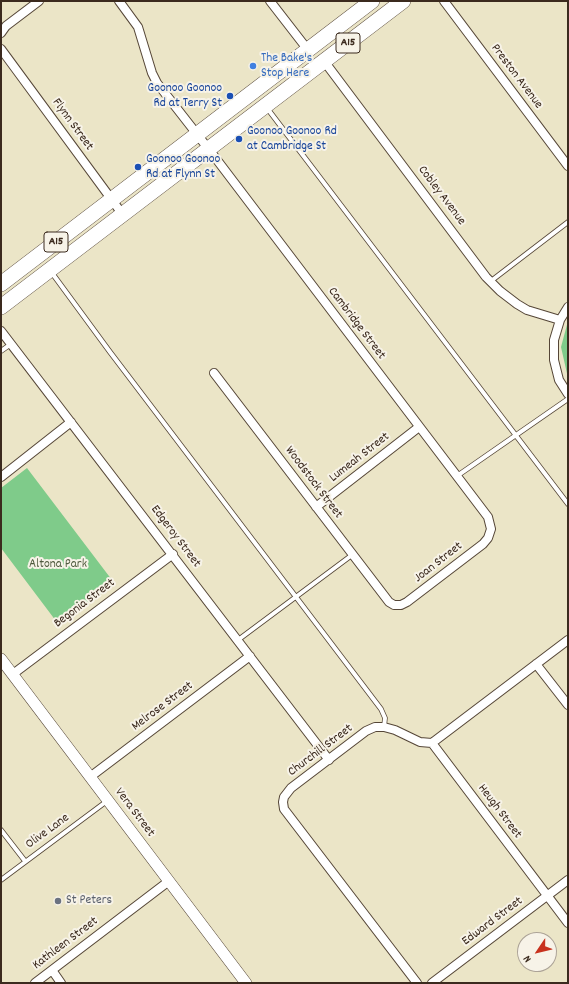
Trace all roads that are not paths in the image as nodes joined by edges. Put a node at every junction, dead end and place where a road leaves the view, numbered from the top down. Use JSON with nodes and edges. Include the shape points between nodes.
{"nodes":[{"id":1,"x":39,"y":1,"type":"edge"},
{"id":2,"x":119,"y":1,"type":"edge"},
{"id":3,"x":270,"y":1,"type":"edge"},
{"id":4,"x":372,"y":1,"type":"edge"},
{"id":5,"x":403,"y":1,"type":"edge"},
{"id":6,"x":444,"y":1,"type":"edge"},
{"id":7,"x":1,"y":33,"type":"edge"},
{"id":8,"x":1,"y":49,"type":"edge"},
{"id":9,"x":308,"y":50,"type":"junction"},
{"id":10,"x":324,"y":61,"type":"junction"},
{"id":11,"x":266,"y":106,"type":"junction"},
{"id":12,"x":197,"y":135,"type":"junction"},
{"id":13,"x":208,"y":149,"type":"junction"},
{"id":14,"x":568,"y":166,"type":"edge"},
{"id":15,"x":112,"y":199,"type":"junction"},
{"id":16,"x":123,"y":215,"type":"junction"},
{"id":17,"x":568,"y":222,"type":"edge"},
{"id":18,"x":50,"y":270,"type":"junction"},
{"id":19,"x":491,"y":281,"type":"junction"},
{"id":20,"x":1,"y":284,"type":"edge"},
{"id":21,"x":1,"y":307,"type":"edge"},
{"id":22,"x":568,"y":307,"type":"edge"},
{"id":23,"x":560,"y":320,"type":"junction"},
{"id":24,"x":1,"y":330,"type":"edge"},
{"id":25,"x":11,"y":344,"type":"junction"},
{"id":26,"x":1,"y":351,"type":"edge"},
{"id":27,"x":214,"y":374,"type":"dead end"},
{"id":28,"x":568,"y":394,"type":"edge"},
{"id":29,"x":568,"y":398,"type":"edge"},
{"id":30,"x":71,"y":422,"type":"junction"},
{"id":31,"x":419,"y":427,"type":"junction"},
{"id":32,"x":515,"y":435,"type":"junction"},
{"id":33,"x":457,"y":476,"type":"junction"},
{"id":34,"x":1,"y":477,"type":"edge"},
{"id":35,"x":568,"y":504,"type":"edge"},
{"id":36,"x":316,"y":507,"type":"junction"},
{"id":37,"x":491,"y":530,"type":"joint"},
{"id":38,"x":173,"y":554,"type":"junction"},
{"id":39,"x":352,"y":555,"type":"junction"},
{"id":40,"x":296,"y":598,"type":"junction"},
{"id":41,"x":394,"y":605,"type":"joint"},
{"id":42,"x":238,"y":640,"type":"junction"},
{"id":43,"x":568,"y":640,"type":"edge"},
{"id":44,"x":250,"y":656,"type":"junction"},
{"id":45,"x":1,"y":659,"type":"edge"},
{"id":46,"x":536,"y":664,"type":"junction"},
{"id":47,"x":13,"y":674,"type":"junction"},
{"id":48,"x":568,"y":704,"type":"edge"},
{"id":49,"x":384,"y":727,"type":"junction"},
{"id":50,"x":432,"y":743,"type":"junction"},
{"id":51,"x":329,"y":760,"type":"junction"},
{"id":52,"x":90,"y":777,"type":"junction"},
{"id":53,"x":108,"y":800,"type":"junction"},
{"id":54,"x":1,"y":830,"type":"edge"},
{"id":55,"x":24,"y":861,"type":"junction"},
{"id":56,"x":1,"y":880,"type":"edge"},
{"id":57,"x":568,"y":880,"type":"edge"},
{"id":58,"x":169,"y":881,"type":"junction"},
{"id":59,"x":548,"y":895,"type":"junction"},
{"id":60,"x":568,"y":922,"type":"edge"},
{"id":61,"x":52,"y":970,"type":"junction"},
{"id":62,"x":35,"y":983,"type":"edge"},
{"id":63,"x":61,"y":983,"type":"edge"},
{"id":64,"x":246,"y":983,"type":"edge"},
{"id":65,"x":417,"y":983,"type":"edge"},
{"id":66,"x":432,"y":983,"type":"edge"}],
"edges":[{"from":1,"to":7,"type":"street","via":[[6,26]]},
{"from":2,"to":12,"type":"street","name":"Cambridge Street","via":[[138,27],[157,83]]},
{"from":3,"to":9,"type":"street"},
{"from":4,"to":9,"type":"highway","number":"A15"},
{"from":5,"to":10,"type":"highway","number":"A15"},
{"from":6,"to":14,"type":"street","name":"Preston Avenue"},
{"from":8,"to":15,"type":"street","name":"Flynn Street"},
{"from":9,"to":12,"type":"highway","number":"A15"},
{"from":10,"to":11,"type":"highway","number":"A15"},
{"from":10,"to":19,"type":"street","name":"Cobley Avenue"},
{"from":11,"to":13,"type":"highway","number":"A15"},
{"from":11,"to":32,"type":"lane"},
{"from":12,"to":13,"type":"street","name":"Cambridge Street"},
{"from":12,"to":15,"type":"highway","number":"A15"},
{"from":13,"to":16,"type":"highway","number":"A15"},
{"from":13,"to":31,"type":"street","name":"Cambridge Street"},
{"from":15,"to":16,"type":"street","name":"Flynn Street"},
{"from":15,"to":20,"type":"highway","number":"A15"},
{"from":16,"to":18,"type":"highway","number":"A15"},
{"from":17,"to":19,"type":"lane"},
{"from":18,"to":21,"type":"highway","number":"A15"},
{"from":18,"to":40,"type":"lane"},
{"from":19,"to":23,"type":"street","name":"Cobley Avenue","via":[[500,291],[527,310]]},
{"from":22,"to":23,"type":"street"},
{"from":23,"to":28,"type":"street","via":[[554,340],[554,360],[559,380]]},
{"from":24,"to":25,"type":"street","name":"Edgeroy Street"},
{"from":25,"to":26,"type":"lane"},
{"from":25,"to":30,"type":"street","name":"Edgeroy Street"},
{"from":27,"to":36,"type":"street","name":"Woodstock Street"},
{"from":29,"to":32,"type":"lane"},
{"from":30,"to":34,"type":"street"},
{"from":30,"to":38,"type":"street","name":"Edgeroy Street"},
{"from":31,"to":33,"type":"street","name":"Cambridge Street"},
{"from":31,"to":36,"type":"street","name":"Lumeah Street"},
{"from":32,"to":33,"type":"lane"},
{"from":32,"to":35,"type":"lane"},
{"from":33,"to":37,"type":"street","name":"Cambridge Street","via":[[488,517]]},
{"from":36,"to":39,"type":"street","name":"Woodstock Street"},
{"from":37,"to":41,"type":"street","name":"Joan Street","via":[[483,544],[407,602]]},
{"from":38,"to":42,"type":"street","name":"Edgeroy Street"},
{"from":38,"to":47,"type":"street","name":"Begonia Street"},
{"from":39,"to":40,"type":"lane"},
{"from":39,"to":41,"type":"street","name":"Woodstock Street","via":[[384,597]]},
{"from":40,"to":42,"type":"lane"},
{"from":40,"to":49,"type":"lane","via":[[381,710],[385,718]]},
{"from":42,"to":44,"type":"street","name":"Edgeroy Street"},
{"from":43,"to":46,"type":"street"},
{"from":44,"to":51,"type":"street","name":"Edgeroy Street"},
{"from":44,"to":52,"type":"street","name":"Melrose Street"},
{"from":45,"to":47,"type":"street","name":"Vera Street"},
{"from":46,"to":48,"type":"street"},
{"from":46,"to":50,"type":"street"},
{"from":47,"to":52,"type":"street","name":"Vera Street"},
{"from":49,"to":50,"type":"street","via":[[420,742]]},
{"from":49,"to":51,"type":"street","name":"Churchill Street","via":[[366,731]]},
{"from":50,"to":59,"type":"street","name":"Heugh Street"},
{"from":51,"to":65,"type":"street","name":"Churchill Street","via":[[287,793],[283,802],[284,809]]},
{"from":52,"to":53,"type":"street","name":"Vera Street"},
{"from":53,"to":55,"type":"lane","name":"Olive Lane"},
{"from":53,"to":58,"type":"street","name":"Vera Street"},
{"from":54,"to":55,"type":"lane"},
{"from":55,"to":56,"type":"lane","name":"Olive Lane"},
{"from":57,"to":59,"type":"street","name":"Edward Street"},
{"from":58,"to":61,"type":"street","name":"Kathleen Street"},
{"from":58,"to":64,"type":"street","name":"Vera Street"},
{"from":59,"to":60,"type":"street","name":"Heugh Street"},
{"from":59,"to":66,"type":"street","name":"Edward Street"},
{"from":61,"to":62,"type":"street","name":"Kathleen Street"},
{"from":61,"to":63,"type":"street"}]}
